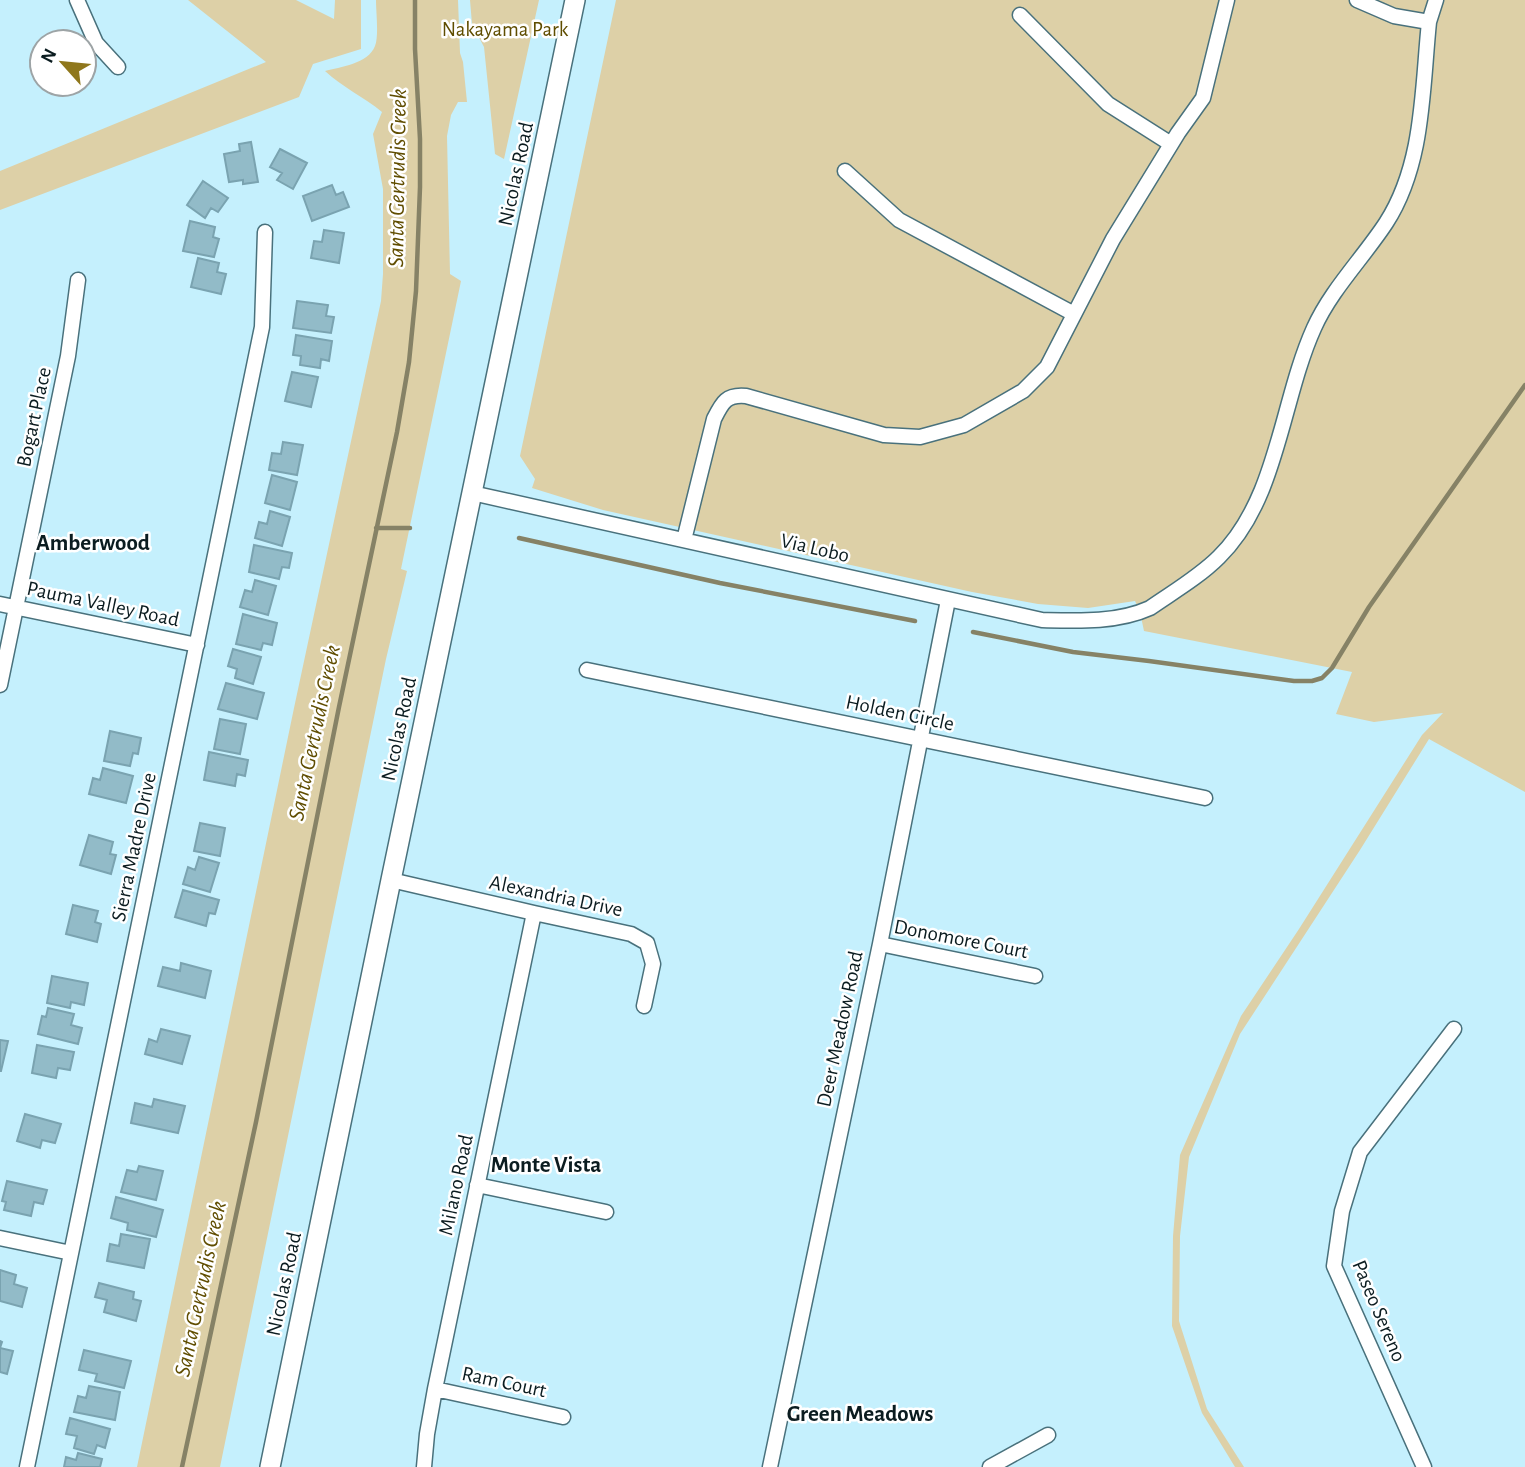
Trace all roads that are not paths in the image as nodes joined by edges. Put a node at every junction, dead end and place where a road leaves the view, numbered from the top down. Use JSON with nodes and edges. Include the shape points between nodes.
{"nodes":[{"id":1,"x":77,"y":0,"type":"edge"},
{"id":2,"x":575,"y":0,"type":"edge"},
{"id":3,"x":1227,"y":0,"type":"edge"},
{"id":4,"x":1357,"y":0,"type":"edge"},
{"id":5,"x":1436,"y":0,"type":"edge"},
{"id":6,"x":1020,"y":15,"type":"dead end"},
{"id":7,"x":1429,"y":22,"type":"junction"},
{"id":8,"x":118,"y":67,"type":"dead end"},
{"id":9,"x":1171,"y":144,"type":"junction"},
{"id":10,"x":845,"y":171,"type":"dead end"},
{"id":11,"x":265,"y":232,"type":"dead end"},
{"id":12,"x":78,"y":280,"type":"dead end"},
{"id":13,"x":1074,"y":314,"type":"junction"},
{"id":14,"x":472,"y":493,"type":"junction"},
{"id":15,"x":684,"y":540,"type":"junction"},
{"id":16,"x":948,"y":600,"type":"junction"},
{"id":17,"x":0,"y":604,"type":"edge"},
{"id":18,"x":16,"y":607,"type":"junction"},
{"id":19,"x":197,"y":645,"type":"junction"},
{"id":20,"x":587,"y":670,"type":"dead end"},
{"id":21,"x":0,"y":685,"type":"edge"},
{"id":22,"x":921,"y":739,"type":"junction"},
{"id":23,"x":1205,"y":798,"type":"dead end"},
{"id":24,"x":391,"y":880,"type":"junction"},
{"id":25,"x":534,"y":913,"type":"junction"},
{"id":26,"x":880,"y":944,"type":"junction"},
{"id":27,"x":1035,"y":975,"type":"dead end"},
{"id":28,"x":644,"y":1006,"type":"dead end"},
{"id":29,"x":1454,"y":1029,"type":"dead end"},
{"id":30,"x":477,"y":1185,"type":"junction"},
{"id":31,"x":606,"y":1212,"type":"dead end"},
{"id":32,"x":0,"y":1238,"type":"edge"},
{"id":33,"x":71,"y":1253,"type":"junction"},
{"id":34,"x":435,"y":1389,"type":"junction"},
{"id":35,"x":563,"y":1417,"type":"dead end"},
{"id":36,"x":1048,"y":1435,"type":"dead end"},
{"id":37,"x":27,"y":1467,"type":"edge"},
{"id":38,"x":270,"y":1467,"type":"edge"},
{"id":39,"x":424,"y":1467,"type":"edge"},
{"id":40,"x":770,"y":1467,"type":"edge"},
{"id":41,"x":990,"y":1467,"type":"edge"},
{"id":42,"x":1424,"y":1467,"type":"edge"}],
"edges":[{"from":1,"to":8,"type":"street","via":[[96,43]]},
{"from":2,"to":14,"type":"main road","name":"Nicolas Road"},
{"from":3,"to":9,"type":"street","via":[[1203,98]]},
{"from":4,"to":7,"type":"street","via":[[1394,16]]},
{"from":5,"to":7,"type":"street","name":"Via Lobo"},
{"from":6,"to":9,"type":"street","via":[[1108,104]]},
{"from":7,"to":16,"type":"street","name":"Via Lobo","via":[[1416,148],[1406,183],[1387,222],[1315,326],[1261,494],[1218,558],[1150,608],[1112,618],[1042,620]]},
{"from":9,"to":13,"type":"street"},
{"from":10,"to":13,"type":"street","via":[[899,220]]},
{"from":11,"to":19,"type":"street","name":"Sierra Madre Drive","via":[[262,327]]},
{"from":12,"to":18,"type":"street","name":"Bogart Place","via":[[68,356]]},
{"from":13,"to":15,"type":"street","via":[[1047,367],[1023,391],[964,425],[920,437],[884,435],[735,395],[722,403],[714,419]]},
{"from":14,"to":15,"type":"street","name":"Via Lobo"},
{"from":14,"to":24,"type":"main road","name":"Nicolas Road"},
{"from":15,"to":16,"type":"street","name":"Via Lobo"},
{"from":16,"to":22,"type":"street","name":"Deer Meadow Road"},
{"from":17,"to":18,"type":"street","name":"Pauma Valley Road"},
{"from":18,"to":19,"type":"street","name":"Pauma Valley Road"},
{"from":18,"to":21,"type":"street","name":"Bogart Place"},
{"from":19,"to":33,"type":"street","name":"Sierra Madre Drive"},
{"from":20,"to":22,"type":"street","name":"Holden Circle"},
{"from":22,"to":23,"type":"street","name":"Holden Circle"},
{"from":22,"to":26,"type":"street","name":"Deer Meadow Road"},
{"from":24,"to":25,"type":"street","name":"Alexandria Drive"},
{"from":24,"to":38,"type":"main road","name":"Nicolas Road"},
{"from":25,"to":28,"type":"street","name":"Alexandria Drive","via":[[631,934],[647,943],[653,964]]},
{"from":25,"to":30,"type":"street","name":"Milano Road"},
{"from":26,"to":27,"type":"street","name":"Donomore Court"},
{"from":26,"to":40,"type":"street","name":"Deer Meadow Road"},
{"from":29,"to":42,"type":"street","name":"Paseo Sereno","via":[[1360,1152],[1342,1211],[1334,1266]]},
{"from":30,"to":31,"type":"street"},
{"from":30,"to":34,"type":"street","name":"Milano Road"},
{"from":32,"to":33,"type":"street"},
{"from":33,"to":37,"type":"street","name":"Sierra Madre Drive"},
{"from":34,"to":35,"type":"street","name":"Ram Court"},
{"from":34,"to":39,"type":"street","name":"Milano Road"},
{"from":36,"to":41,"type":"street"}]}
